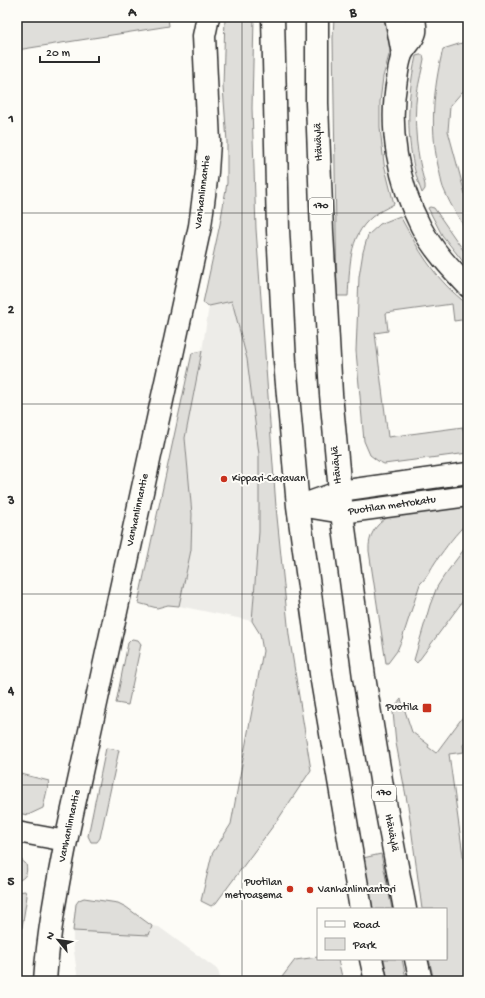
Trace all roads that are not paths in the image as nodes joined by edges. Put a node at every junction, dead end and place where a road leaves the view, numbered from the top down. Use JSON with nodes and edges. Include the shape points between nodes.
{"nodes":[{"id":1,"x":273,"y":17,"type":"edge"},
{"id":2,"x":317,"y":17,"type":"edge"},
{"id":3,"x":395,"y":17,"type":"edge"},
{"id":4,"x":415,"y":17,"type":"edge"},
{"id":5,"x":203,"y":23,"type":"edge"},
{"id":6,"x":402,"y":54,"type":"junction"},
{"id":7,"x":468,"y":287,"type":"edge"},
{"id":8,"x":468,"y":473,"type":"edge"},
{"id":9,"x":340,"y":491,"type":"junction"},
{"id":10,"x":468,"y":496,"type":"edge"},
{"id":11,"x":298,"y":506,"type":"junction"},
{"id":12,"x":342,"y":513,"type":"junction"},
{"id":13,"x":17,"y":832,"type":"edge"},
{"id":14,"x":66,"y":841,"type":"junction"},
{"id":15,"x":361,"y":908,"type":"edge"},
{"id":16,"x":405,"y":908,"type":"edge"},
{"id":17,"x":371,"y":960,"type":"edge"},
{"id":18,"x":416,"y":960,"type":"edge"},
{"id":19,"x":45,"y":981,"type":"edge"},
{"id":20,"x":376,"y":981,"type":"edge"},
{"id":21,"x":421,"y":981,"type":"edge"}],
"edges":[{"from":1,"to":11,"type":"main road","via":[[278,230],[285,362]]},
{"from":2,"to":9,"type":"main road","name":"Itäväylä","number":"170","via":[[322,232],[331,394]]},
{"from":3,"to":6,"type":"street"},
{"from":4,"to":6,"type":"street","via":[[416,32]]},
{"from":5,"to":14,"type":"main road","name":"Vanhanlinnantie","via":[[208,142],[200,226]]},
{"from":6,"to":7,"type":"street","via":[[394,107],[394,137],[399,167],[421,228]]},
{"from":8,"to":9,"type":"street","name":"Puotilan metrokatu"},
{"from":9,"to":11,"type":"street","name":"Puotilan metrokatu"},
{"from":9,"to":12,"type":"main road","name":"Itäväylä","number":"170"},
{"from":10,"to":12,"type":"street","name":"Puotilan metrokatu"},
{"from":11,"to":12,"type":"street","name":"Puotilan metrokatu"},
{"from":11,"to":15,"type":"main road","via":[[322,681]]},
{"from":12,"to":16,"type":"main road","name":"Itäväylä","number":"170","via":[[364,677]]},
{"from":13,"to":14,"type":"street"},
{"from":14,"to":19,"type":"main road","name":"Vanhanlinnantie"},
{"from":17,"to":20,"type":"main road"},
{"from":18,"to":21,"type":"main road"}]}
